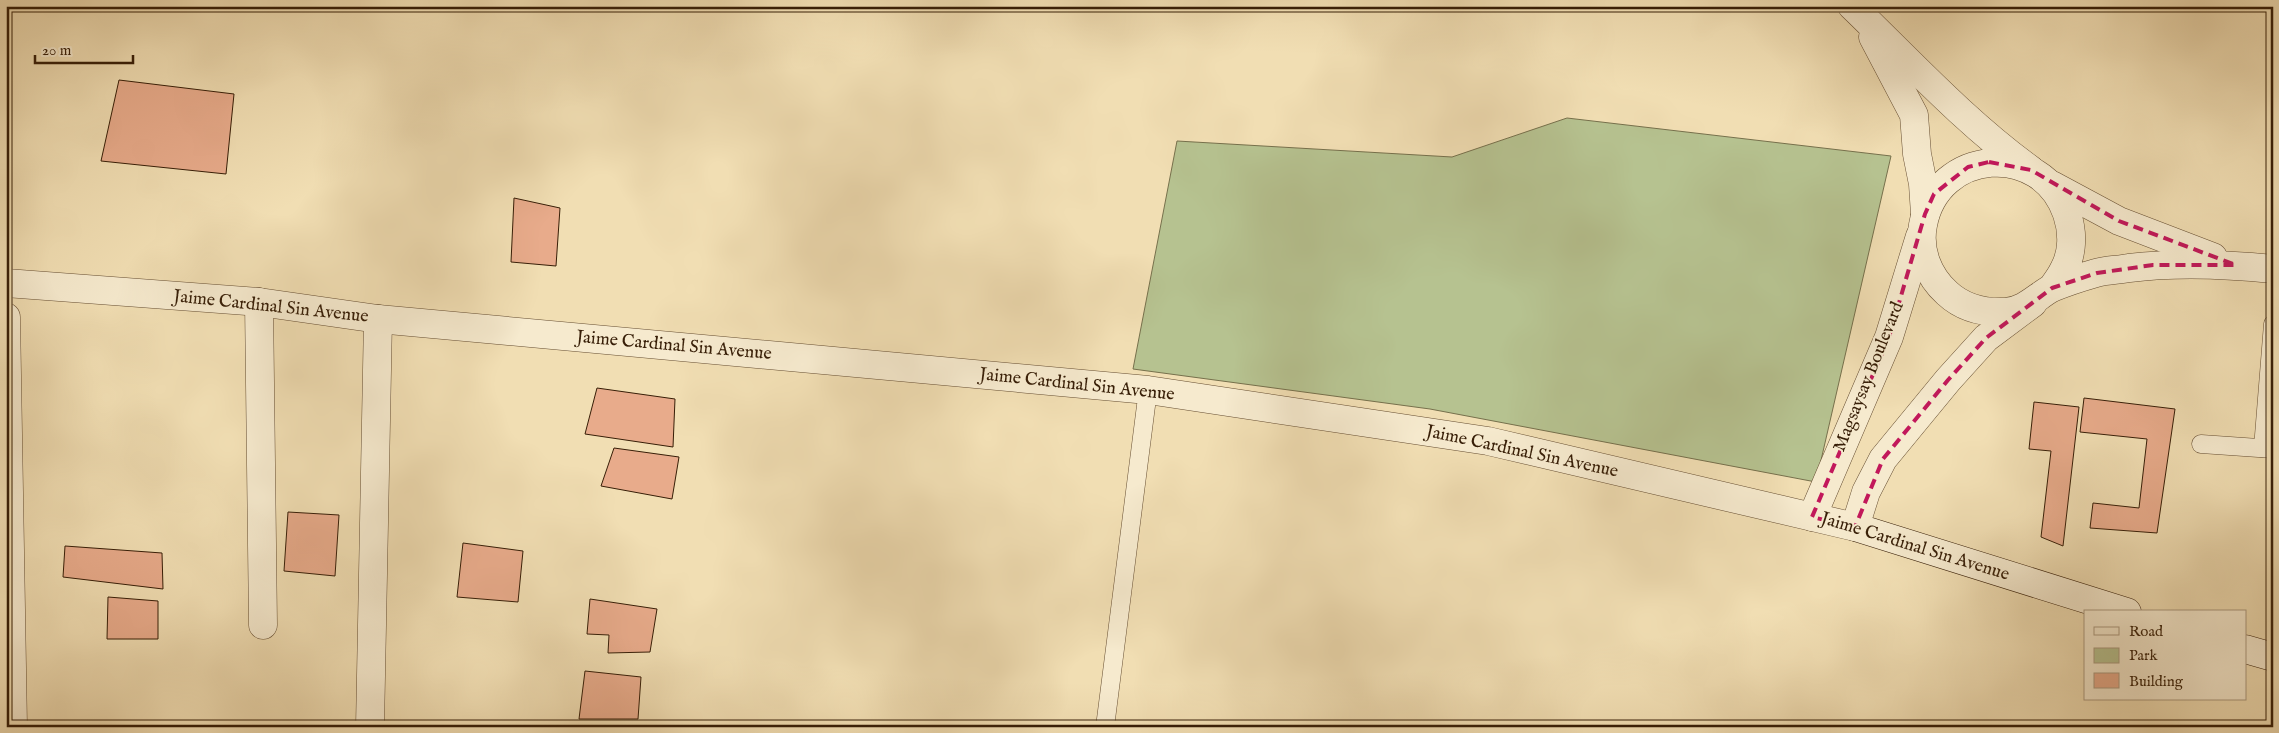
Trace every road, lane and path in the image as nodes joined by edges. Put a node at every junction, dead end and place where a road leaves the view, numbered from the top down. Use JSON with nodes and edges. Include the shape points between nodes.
{"nodes":[{"id":1,"x":1851,"y":6,"type":"edge"},
{"id":2,"x":2040,"y":177,"type":"junction"},
{"id":3,"x":1923,"y":224,"type":"junction"},
{"id":4,"x":2236,"y":265,"type":"junction"},
{"id":5,"x":2273,"y":269,"type":"edge"},
{"id":6,"x":6,"y":283,"type":"edge"},
{"id":7,"x":2042,"y":295,"type":"junction"},
{"id":8,"x":259,"y":302,"type":"junction"},
{"id":9,"x":6,"y":317,"type":"edge"},
{"id":10,"x":378,"y":319,"type":"junction"},
{"id":11,"x":2273,"y":324,"type":"edge"},
{"id":12,"x":2272,"y":332,"type":"edge"},
{"id":13,"x":1148,"y":390,"type":"junction"},
{"id":14,"x":2200,"y":444,"type":"dead end"},
{"id":15,"x":2268,"y":448,"type":"edge"},
{"id":16,"x":1812,"y":517,"type":"junction"},
{"id":17,"x":1855,"y":527,"type":"junction"},
{"id":18,"x":2121,"y":610,"type":"edge"},
{"id":19,"x":264,"y":625,"type":"dead end"},
{"id":20,"x":2246,"y":649,"type":"edge"},
{"id":21,"x":2273,"y":657,"type":"edge"},
{"id":22,"x":13,"y":727,"type":"edge"},
{"id":23,"x":370,"y":727,"type":"edge"},
{"id":24,"x":1104,"y":727,"type":"edge"}],
"edges":[{"from":1,"to":2,"type":"street","name":"Magsaysay Boulevard","via":[[1975,124]]},
{"from":1,"to":3,"type":"street","name":"Magsaysay Boulevard","via":[[1875,40],[1914,115],[1923,184]]},
{"from":2,"to":3,"type":"street","via":[[2010,163],[1989,162],[1968,167],[1934,194]]},
{"from":2,"to":4,"type":"street","name":"Magsaysay Boulevard","via":[[2119,221]]},
{"from":2,"to":7,"type":"street","via":[[2063,202],[2071,224],[2071,247],[2064,269]]},
{"from":3,"to":7,"type":"street","via":[[1925,261],[1937,284],[1957,302],[1982,311],[2008,312]]},
{"from":3,"to":16,"type":"street","name":"Magsaysay Boulevard","via":[[1889,337]]},
{"from":4,"to":5,"type":"street","name":"Magsaysay Boulevard"},
{"from":4,"to":7,"type":"street","name":"Magsaysay Boulevard","via":[[2153,265],[2097,273]]},
{"from":6,"to":8,"type":"street","name":"Jaime Cardinal Sin Avenue"},
{"from":7,"to":17,"type":"street","name":"Magsaysay Boulevard","via":[[1986,338],[1883,459],[1866,492]]},
{"from":8,"to":10,"type":"street","name":"Jaime Cardinal Sin Avenue"},
{"from":8,"to":19,"type":"street"},
{"from":9,"to":22,"type":"street"},
{"from":10,"to":13,"type":"street","name":"Jaime Cardinal Sin Avenue"},
{"from":10,"to":23,"type":"street"},
{"from":11,"to":12,"type":"lane"},
{"from":12,"to":15,"type":"lane"},
{"from":13,"to":16,"type":"street","name":"Jaime Cardinal Sin Avenue","via":[[1488,441]]},
{"from":13,"to":24,"type":"lane"},
{"from":14,"to":15,"type":"lane"},
{"from":16,"to":17,"type":"street","name":"Jaime Cardinal Sin Avenue"},
{"from":17,"to":18,"type":"street","name":"Jaime Cardinal Sin Avenue"},
{"from":20,"to":21,"type":"street"}]}
